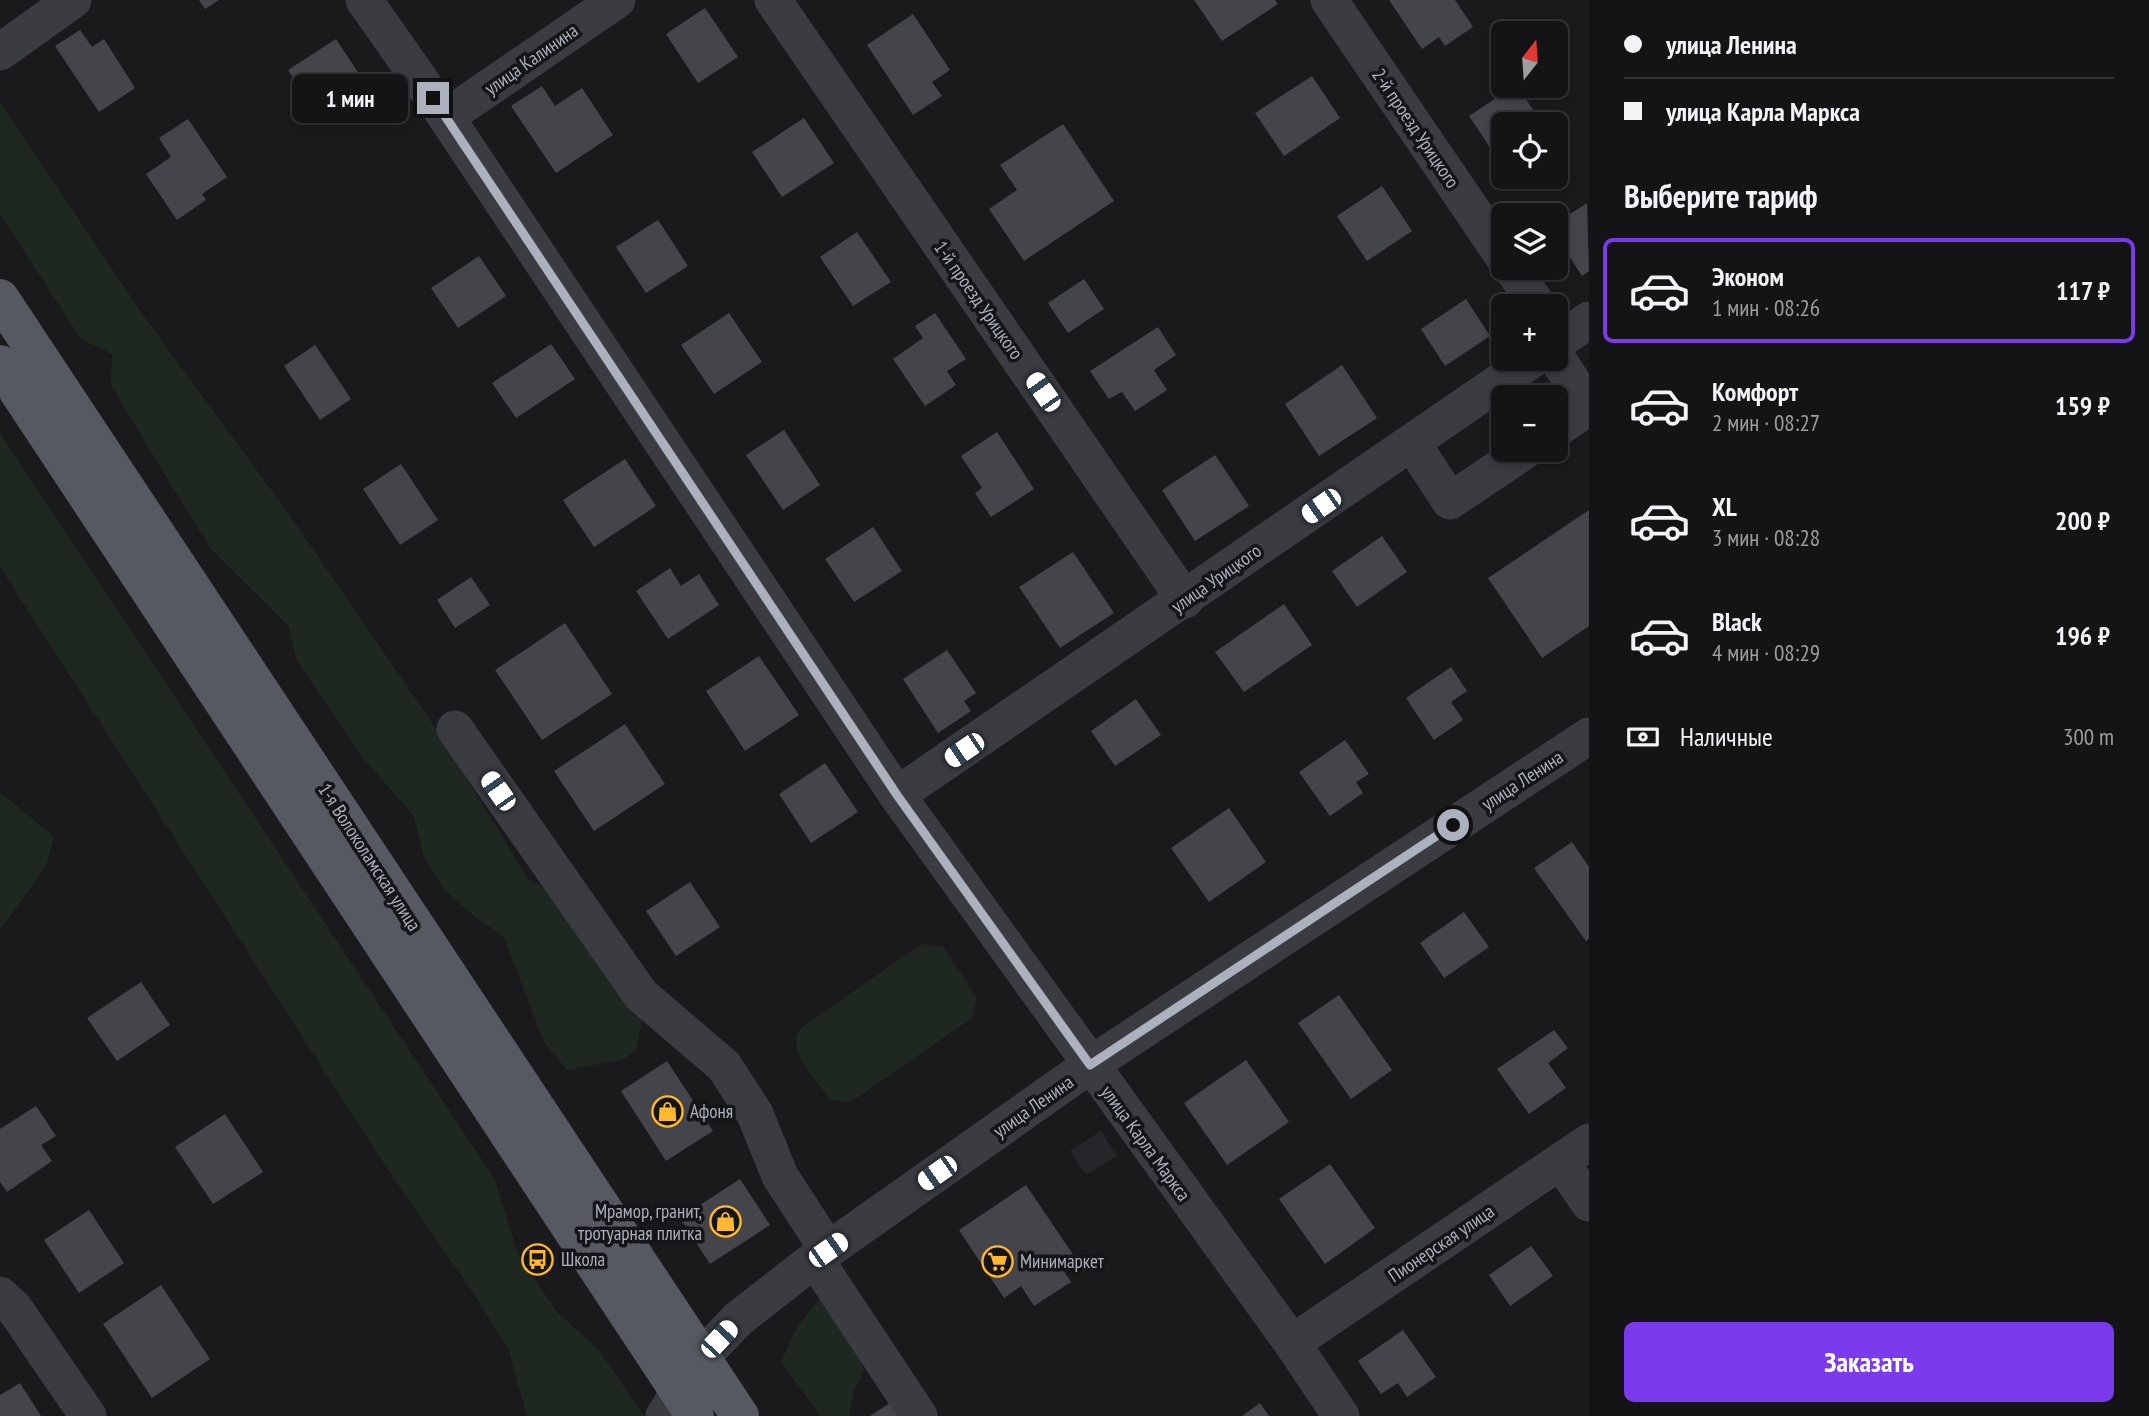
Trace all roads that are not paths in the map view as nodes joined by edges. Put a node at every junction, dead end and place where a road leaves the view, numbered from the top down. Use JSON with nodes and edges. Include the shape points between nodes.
{"nodes":[{"id":1,"x":74,"y":0,"type":"edge"},
{"id":2,"x":364,"y":0,"type":"edge"},
{"id":3,"x":617,"y":0,"type":"edge"},
{"id":4,"x":773,"y":0,"type":"edge"},
{"id":5,"x":1328,"y":0,"type":"edge"},
{"id":6,"x":0,"y":52,"type":"edge"},
{"id":7,"x":446,"y":117,"type":"junction"},
{"id":8,"x":1491,"y":238,"type":"edge"},
{"id":9,"x":0,"y":298,"type":"edge"},
{"id":10,"x":0,"y":363,"type":"edge"},
{"id":11,"x":1568,"y":363,"type":"edge"},
{"id":12,"x":1516,"y":371,"type":"edge"},
{"id":13,"x":1568,"y":421,"type":"edge"},
{"id":14,"x":1412,"y":443,"type":"junction"},
{"id":15,"x":1508,"y":462,"type":"edge"},
{"id":16,"x":1185,"y":600,"type":"junction"},
{"id":17,"x":455,"y":729,"type":"dead end"},
{"id":18,"x":1589,"y":736,"type":"edge"},
{"id":19,"x":897,"y":795,"type":"junction"},
{"id":20,"x":1090,"y":1065,"type":"junction"},
{"id":21,"x":1575,"y":1152,"type":"edge"},
{"id":22,"x":1589,"y":1203,"type":"edge"},
{"id":23,"x":821,"y":1255,"type":"junction"},
{"id":24,"x":0,"y":1295,"type":"edge"},
{"id":25,"x":1292,"y":1343,"type":"junction"},
{"id":26,"x":701,"y":1358,"type":"junction"},
{"id":27,"x":680,"y":1408,"type":"edge"},
{"id":28,"x":88,"y":1416,"type":"edge"},
{"id":29,"x":740,"y":1416,"type":"edge"},
{"id":30,"x":919,"y":1416,"type":"edge"},
{"id":31,"x":1341,"y":1416,"type":"edge"}],
"edges":[{"from":1,"to":6,"type":"street"},
{"from":2,"to":7,"type":"street","name":"улица Карла Маркса"},
{"from":3,"to":7,"type":"street","name":"улица Калинина"},
{"from":4,"to":16,"type":"street","name":"1-й проезд Урицкого"},
{"from":5,"to":8,"type":"street","name":"2-й проезд Урицкого"},
{"from":7,"to":19,"type":"street","name":"улица Карла Маркса"},
{"from":9,"to":26,"type":"main road","name":"1-я Волоколамская улица"},
{"from":10,"to":27,"type":"main road","name":"1-я Волоколамская улица"},
{"from":11,"to":13,"type":"street","via":[[1589,407]]},
{"from":12,"to":14,"type":"street","name":"улица Урицкого"},
{"from":14,"to":15,"type":"street","via":[[1450,501]]},
{"from":14,"to":16,"type":"street","name":"улица Урицкого"},
{"from":16,"to":19,"type":"street","name":"улица Урицкого"},
{"from":17,"to":23,"type":"street","via":[[641,995],[724,1066],[755,1114]]},
{"from":18,"to":20,"type":"street","name":"улица Ленина"},
{"from":19,"to":20,"type":"street","name":"улица Карла Маркса"},
{"from":20,"to":23,"type":"street","name":"улица Ленина"},
{"from":20,"to":25,"type":"street","name":"улица Карла Маркса"},
{"from":21,"to":22,"type":"street"},
{"from":21,"to":25,"type":"street","name":"Пионерская улица"},
{"from":23,"to":26,"type":"street","name":"улица Ленина","via":[[738,1320]]},
{"from":23,"to":30,"type":"street"},
{"from":24,"to":28,"type":"street","via":[[14,1308]]},
{"from":25,"to":31,"type":"street","name":"улица Карла Маркса"},
{"from":26,"to":27,"type":"street","name":"улица Ленина"},
{"from":26,"to":29,"type":"main road","name":"1-я Волоколамская улица"}]}
